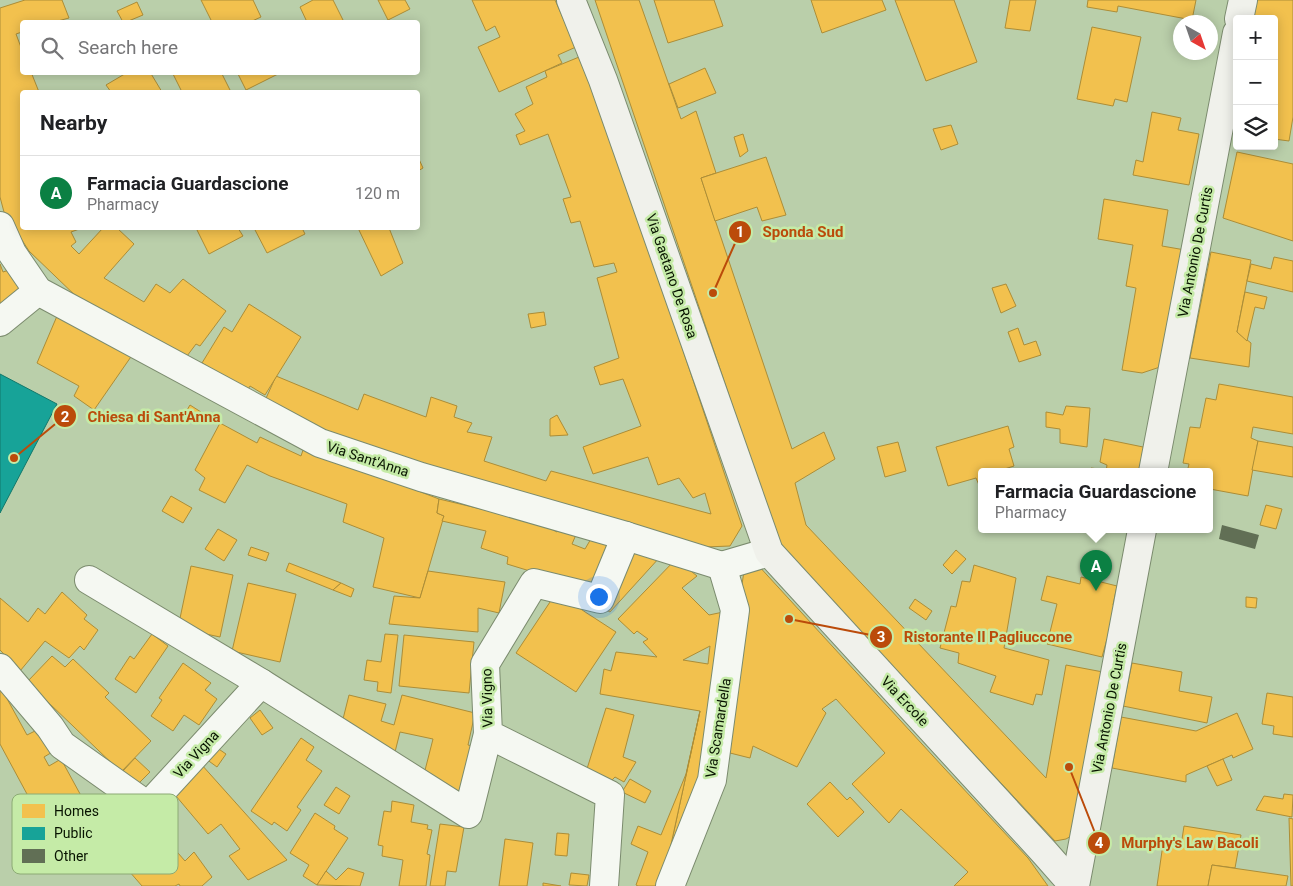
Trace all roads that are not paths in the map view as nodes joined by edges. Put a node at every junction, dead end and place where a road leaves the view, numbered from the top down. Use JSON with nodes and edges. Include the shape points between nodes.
{"nodes":[{"id":1,"x":571,"y":0,"type":"edge"},
{"id":2,"x":1243,"y":0,"type":"edge"},
{"id":3,"x":1240,"y":15,"type":"edge"},
{"id":4,"x":1233,"y":54,"type":"edge"},
{"id":5,"x":0,"y":226,"type":"edge"},
{"id":6,"x":38,"y":291,"type":"junction"},
{"id":7,"x":0,"y":322,"type":"edge"},
{"id":8,"x":1154,"y":468,"type":"edge"},
{"id":9,"x":1141,"y":533,"type":"edge"},
{"id":10,"x":626,"y":536,"type":"junction"},
{"id":11,"x":769,"y":552,"type":"junction"},
{"id":12,"x":722,"y":566,"type":"junction"},
{"id":13,"x":89,"y":580,"type":"dead end"},
{"id":14,"x":0,"y":668,"type":"edge"},
{"id":15,"x":261,"y":683,"type":"junction"},
{"id":16,"x":488,"y":734,"type":"junction"},
{"id":17,"x":131,"y":794,"type":"edge"},
{"id":18,"x":159,"y":794,"type":"edge"},
{"id":19,"x":604,"y":886,"type":"edge"},
{"id":20,"x":670,"y":886,"type":"edge"},
{"id":21,"x":1074,"y":886,"type":"edge"}],
"edges":[{"from":1,"to":11,"type":"street","name":"Via Gaetano De Rosa","via":[[603,80]]},
{"from":2,"to":3,"type":"street"},
{"from":4,"to":8,"type":"street","name":"Via Antonio De Curtis"},
{"from":5,"to":6,"type":"street","via":[[12,253]]},
{"from":6,"to":7,"type":"street"},
{"from":6,"to":10,"type":"street","name":"Via Sant'Anna","via":[[320,443]]},
{"from":9,"to":21,"type":"street","name":"Via Antonio De Curtis"},
{"from":10,"to":12,"type":"street","name":"Via Sant'Anna"},
{"from":10,"to":16,"type":"street","name":"Via Vigno","via":[[600,599],[534,583],[485,664]]},
{"from":11,"to":12,"type":"street"},
{"from":11,"to":21,"type":"street","name":"Via Ercole"},
{"from":12,"to":20,"type":"street","name":"Via Scamardella","via":[[735,610],[712,780]]},
{"from":13,"to":15,"type":"street"},
{"from":14,"to":17,"type":"street","name":"Via Vigna","via":[[62,745]]},
{"from":15,"to":16,"type":"street","via":[[468,814]]},
{"from":15,"to":18,"type":"street","name":"Via Vigna"},
{"from":16,"to":19,"type":"street","name":"Via Vigno","via":[[610,795]]}]}
